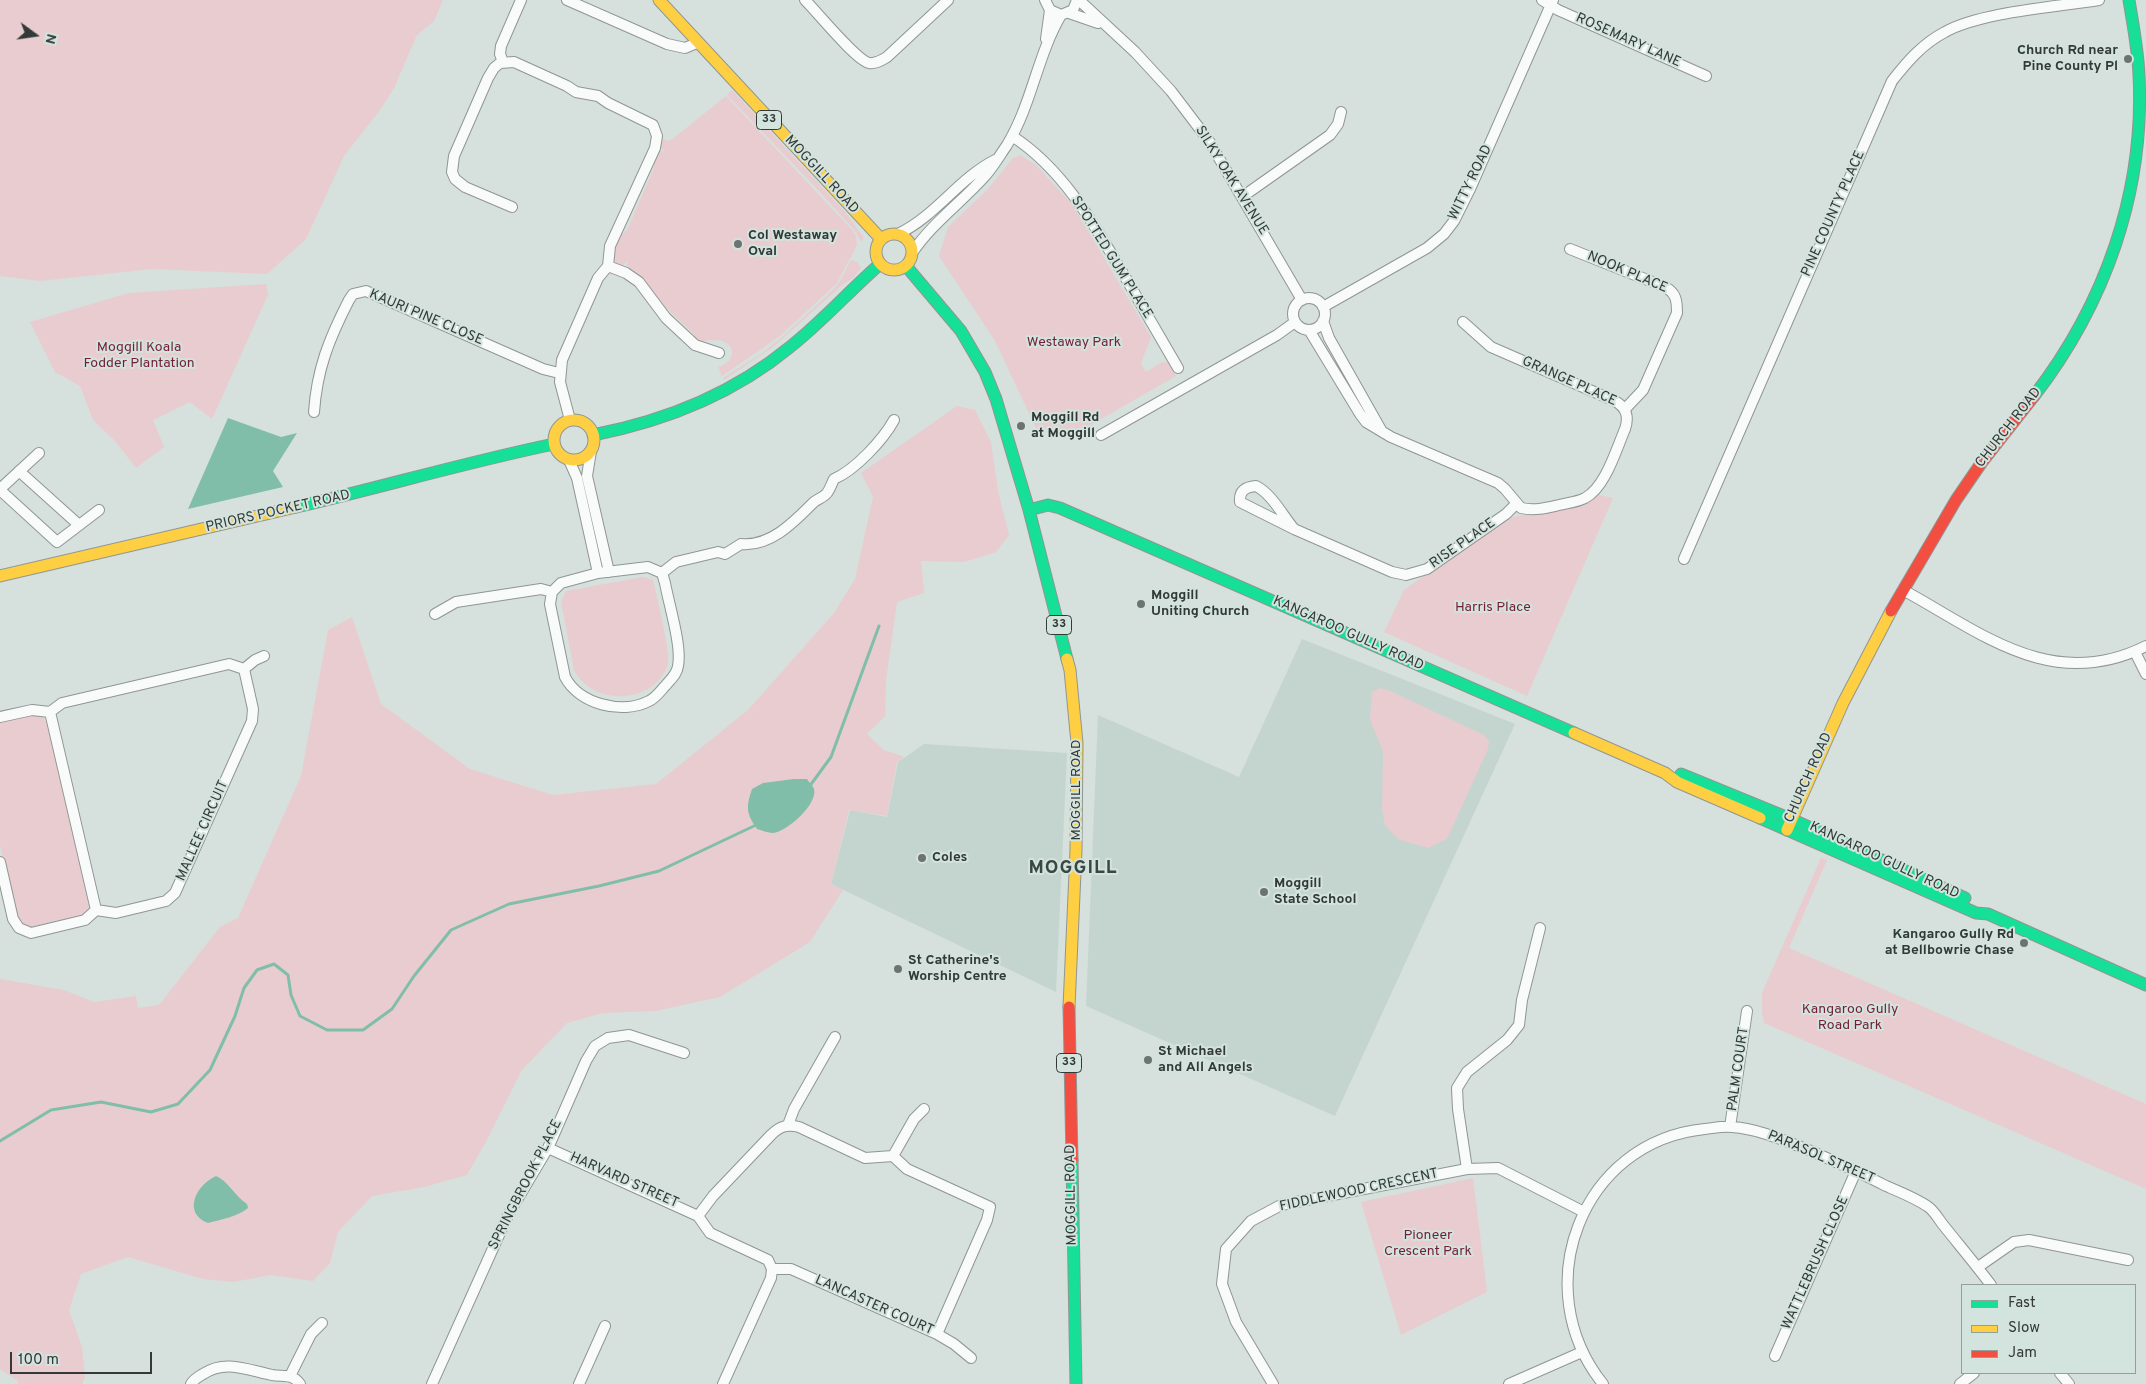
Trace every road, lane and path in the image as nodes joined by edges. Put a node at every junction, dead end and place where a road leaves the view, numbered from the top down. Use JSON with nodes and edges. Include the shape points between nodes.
{"nodes":[{"id":1,"x":521,"y":0,"type":"edge"},
{"id":2,"x":567,"y":0,"type":"edge"},
{"id":3,"x":659,"y":0,"type":"edge"},
{"id":4,"x":805,"y":0,"type":"edge"},
{"id":5,"x":948,"y":0,"type":"edge"},
{"id":6,"x":1078,"y":0,"type":"edge"},
{"id":7,"x":2099,"y":0,"type":"edge"},
{"id":8,"x":2129,"y":0,"type":"edge"},
{"id":9,"x":1549,"y":1,"type":"edge"},
{"id":10,"x":1046,"y":3,"type":"edge"},
{"id":11,"x":1065,"y":14,"type":"junction"},
{"id":12,"x":1107,"y":28,"type":"junction"},
{"id":13,"x":697,"y":43,"type":"junction"},
{"id":14,"x":1045,"y":47,"type":"junction"},
{"id":15,"x":502,"y":62,"type":"junction"},
{"id":16,"x":1706,"y":76,"type":"dead end"},
{"id":17,"x":1341,"y":112,"type":"dead end"},
{"id":18,"x":1012,"y":136,"type":"junction"},
{"id":19,"x":996,"y":159,"type":"junction"},
{"id":20,"x":1242,"y":197,"type":"junction"},
{"id":21,"x":512,"y":207,"type":"dead end"},
{"id":22,"x":898,"y":234,"type":"junction"},
{"id":23,"x":881,"y":239,"type":"junction"},
{"id":24,"x":1570,"y":248,"type":"dead end"},
{"id":25,"x":912,"y":253,"type":"junction"},
{"id":26,"x":880,"y":264,"type":"junction"},
{"id":27,"x":608,"y":266,"type":"junction"},
{"id":28,"x":906,"y":266,"type":"junction"},
{"id":29,"x":1302,"y":300,"type":"junction"},
{"id":30,"x":1323,"y":307,"type":"junction"},
{"id":31,"x":1323,"y":321,"type":"junction"},
{"id":32,"x":1295,"y":322,"type":"junction"},
{"id":33,"x":1463,"y":322,"type":"dead end"},
{"id":34,"x":1309,"y":330,"type":"junction"},
{"id":35,"x":719,"y":353,"type":"dead end"},
{"id":36,"x":1178,"y":368,"type":"dead end"},
{"id":37,"x":559,"y":373,"type":"junction"},
{"id":38,"x":1624,"y":409,"type":"junction"},
{"id":39,"x":314,"y":412,"type":"dead end"},
{"id":40,"x":570,"y":420,"type":"junction"},
{"id":41,"x":894,"y":420,"type":"dead end"},
{"id":42,"x":1381,"y":431,"type":"junction"},
{"id":43,"x":593,"y":435,"type":"junction"},
{"id":44,"x":1101,"y":435,"type":"dead end"},
{"id":45,"x":554,"y":444,"type":"junction"},
{"id":46,"x":591,"y":451,"type":"junction"},
{"id":47,"x":39,"y":453,"type":"dead end"},
{"id":48,"x":569,"y":460,"type":"junction"},
{"id":49,"x":20,"y":471,"type":"junction"},
{"id":50,"x":0,"y":490,"type":"edge"},
{"id":51,"x":1516,"y":504,"type":"junction"},
{"id":52,"x":99,"y":510,"type":"dead end"},
{"id":53,"x":1029,"y":510,"type":"junction"},
{"id":54,"x":79,"y":525,"type":"junction"},
{"id":55,"x":1294,"y":529,"type":"junction"},
{"id":56,"x":1684,"y":559,"type":"dead end"},
{"id":57,"x":609,"y":572,"type":"junction"},
{"id":58,"x":662,"y":573,"type":"junction"},
{"id":59,"x":598,"y":574,"type":"junction"},
{"id":60,"x":0,"y":576,"type":"edge"},
{"id":61,"x":1903,"y":590,"type":"junction"},
{"id":62,"x":552,"y":592,"type":"junction"},
{"id":63,"x":435,"y":614,"type":"dead end"},
{"id":64,"x":2146,"y":646,"type":"edge"},
{"id":65,"x":2136,"y":652,"type":"junction"},
{"id":66,"x":264,"y":656,"type":"dead end"},
{"id":67,"x":244,"y":669,"type":"junction"},
{"id":68,"x":2146,"y":674,"type":"edge"},
{"id":69,"x":50,"y":712,"type":"junction"},
{"id":70,"x":0,"y":716,"type":"edge"},
{"id":71,"x":1789,"y":824,"type":"junction"},
{"id":72,"x":0,"y":862,"type":"edge"},
{"id":73,"x":96,"y":910,"type":"junction"},
{"id":74,"x":1540,"y":928,"type":"dead end"},
{"id":75,"x":2146,"y":985,"type":"edge"},
{"id":76,"x":1747,"y":1011,"type":"dead end"},
{"id":77,"x":835,"y":1037,"type":"dead end"},
{"id":78,"x":684,"y":1053,"type":"dead end"},
{"id":79,"x":924,"y":1108,"type":"dead end"},
{"id":80,"x":788,"y":1125,"type":"junction"},
{"id":81,"x":1730,"y":1127,"type":"junction"},
{"id":82,"x":548,"y":1148,"type":"junction"},
{"id":83,"x":893,"y":1156,"type":"junction"},
{"id":84,"x":1467,"y":1168,"type":"junction"},
{"id":85,"x":1856,"y":1171,"type":"junction"},
{"id":86,"x":1584,"y":1212,"type":"junction"},
{"id":87,"x":698,"y":1216,"type":"junction"},
{"id":88,"x":2128,"y":1260,"type":"dead end"},
{"id":89,"x":1978,"y":1267,"type":"junction"},
{"id":90,"x":772,"y":1269,"type":"junction"},
{"id":91,"x":1990,"y":1284,"type":"edge"},
{"id":92,"x":322,"y":1323,"type":"dead end"},
{"id":93,"x":605,"y":1326,"type":"dead end"},
{"id":94,"x":937,"y":1334,"type":"junction"},
{"id":95,"x":1582,"y":1352,"type":"junction"},
{"id":96,"x":1775,"y":1356,"type":"dead end"},
{"id":97,"x":971,"y":1358,"type":"dead end"},
{"id":98,"x":1973,"y":1374,"type":"edge"},
{"id":99,"x":2061,"y":1374,"type":"edge"},
{"id":100,"x":290,"y":1376,"type":"junction"},
{"id":101,"x":191,"y":1384,"type":"edge"},
{"id":102,"x":300,"y":1384,"type":"edge"},
{"id":103,"x":432,"y":1384,"type":"edge"},
{"id":104,"x":579,"y":1384,"type":"edge"},
{"id":105,"x":723,"y":1384,"type":"edge"},
{"id":106,"x":1076,"y":1384,"type":"edge"},
{"id":107,"x":1272,"y":1384,"type":"edge"},
{"id":108,"x":1509,"y":1384,"type":"edge"},
{"id":109,"x":1603,"y":1384,"type":"edge"},
{"id":110,"x":1960,"y":1384,"type":"edge"},
{"id":111,"x":2069,"y":1384,"type":"edge"}],
"edges":[{"from":1,"to":15,"type":"street","via":[[501,46]]},
{"from":2,"to":13,"type":"street","via":[[668,44],[685,48]]},
{"from":3,"to":13,"type":"main road","name":"MOGGILL ROAD","number":"33"},
{"from":4,"to":5,"type":"street","via":[[854,53],[869,63],[879,62],[887,56]]},
{"from":6,"to":11,"type":"street","name":"SILKY OAK AVENUE"},
{"from":6,"to":12,"type":"street","name":"SILKY OAK AVENUE"},
{"from":7,"to":56,"type":"street","name":"PINE COUNTY PLACE","via":[[1983,18],[1945,31],[1915,52],[1892,81]]},
{"from":8,"to":61,"type":"main road","name":"CHURCH ROAD","via":[[2139,76],[2137,143],[2126,207],[2101,286],[2067,350],[1966,486]]},
{"from":9,"to":16,"type":"street","name":"ROSEMARY LANE","via":[[1558,10]]},
{"from":9,"to":30,"type":"street","name":"WITTY ROAD","via":[[1454,221],[1426,248]]},
{"from":10,"to":11,"type":"street","name":"SILKY OAK AVENUE"},
{"from":10,"to":14,"type":"street"},
{"from":11,"to":12,"type":"street","name":"SILKY OAK AVENUE","via":[[1083,16]]},
{"from":11,"to":14,"type":"street"},
{"from":12,"to":20,"type":"street","name":"SILKY OAK AVENUE","via":[[1135,52],[1171,91],[1209,141]]},
{"from":13,"to":23,"type":"main road","name":"MOGGILL ROAD","number":"33"},
{"from":14,"to":18,"type":"street","via":[[1025,110]]},
{"from":15,"to":21,"type":"street","via":[[488,78],[454,156],[452,172],[455,180],[465,188]]},
{"from":15,"to":27,"type":"street","via":[[514,62],[581,94],[598,96],[656,129],[655,148],[610,246]]},
{"from":17,"to":20,"type":"street","via":[[1330,135]]},
{"from":18,"to":19,"type":"street"},
{"from":18,"to":36,"type":"street","name":"SPOTTED GUM PLACE","via":[[1032,149],[1059,176],[1087,214]]},
{"from":19,"to":22,"type":"street","via":[[982,167],[924,219]]},
{"from":19,"to":25,"type":"street","via":[[986,175],[930,228]]},
{"from":20,"to":29,"type":"street","name":"SILKY OAK AVENUE"},
{"from":22,"to":23,"type":"main road","via":[[889,234]]},
{"from":22,"to":25,"type":"main road","via":[[908,241]]},
{"from":23,"to":26,"type":"main road","via":[[875,254]]},
{"from":24,"to":38,"type":"street","name":"NOOK PLACE","via":[[1674,292],[1677,312],[1643,390]]},
{"from":25,"to":28,"type":"main road"},
{"from":26,"to":28,"type":"main road","via":[[895,270]]},
{"from":26,"to":43,"type":"main road","via":[[778,357],[738,384],[688,410],[660,420]]},
{"from":27,"to":35,"type":"street","via":[[639,282],[666,318],[695,345]]},
{"from":27,"to":37,"type":"street","via":[[598,278]]},
{"from":28,"to":53,"type":"main road","name":"MOGGILL ROAD","number":"33","via":[[961,331],[985,372],[1006,429]]},
{"from":29,"to":30,"type":"street","via":[[1311,298]]},
{"from":29,"to":32,"type":"street","via":[[1293,312]]},
{"from":30,"to":31,"type":"street"},
{"from":31,"to":34,"type":"street"},
{"from":31,"to":42,"type":"street"},
{"from":32,"to":34,"type":"street"},
{"from":32,"to":44,"type":"street"},
{"from":33,"to":38,"type":"street","name":"GRANGE PLACE","via":[[1490,346],[1615,401]]},
{"from":34,"to":42,"type":"street","via":[[1360,414]]},
{"from":37,"to":39,"type":"street","name":"KAURI PINE CLOSE","via":[[543,369],[366,291],[354,294],[348,300],[328,346],[316,386]]},
{"from":37,"to":40,"type":"street"},
{"from":38,"to":51,"type":"street","name":"GRANGE PLACE","via":[[1625,429],[1600,486],[1593,494],[1583,500],[1532,510]]},
{"from":40,"to":43,"type":"main road","via":[[584,423]]},
{"from":40,"to":45,"type":"main road","via":[[557,429]]},
{"from":41,"to":58,"type":"street","via":[[885,435],[843,475],[834,479],[826,495],[775,536],[750,545],[741,544],[725,554],[718,552],[676,562]]},
{"from":42,"to":51,"type":"street","via":[[1498,483]]},
{"from":43,"to":46,"type":"main road"},
{"from":45,"to":48,"type":"main road","via":[[558,453]]},
{"from":45,"to":60,"type":"main road","name":"PRIORS POCKET ROAD","via":[[391,486]]},
{"from":46,"to":48,"type":"main road","via":[[579,460]]},
{"from":46,"to":57,"type":"street","via":[[587,476]]},
{"from":47,"to":49,"type":"street"},
{"from":48,"to":59,"type":"street","via":[[577,478]]},
{"from":49,"to":50,"type":"street"},
{"from":49,"to":54,"type":"street"},
{"from":50,"to":54,"type":"street","via":[[57,542]]},
{"from":51,"to":55,"type":"street","name":"RISE PLACE","via":[[1427,569],[1406,575],[1392,572]]},
{"from":52,"to":54,"type":"street"},
{"from":53,"to":71,"type":"main road","name":"KANGAROO GULLY ROAD","via":[[1048,505],[1060,508],[1665,773],[1680,774]]},
{"from":53,"to":106,"type":"main road","name":"MOGGILL ROAD","number":"33","via":[[1070,670],[1077,728],[1076,850],[1068,999]]},
{"from":55,"to":55,"type":"street","name":"RISE PLACE","via":[[1240,502],[1242,490],[1256,486],[1262,489]]},
{"from":57,"to":58,"type":"street","via":[[648,567]]},
{"from":57,"to":59,"type":"street"},
{"from":58,"to":62,"type":"street","via":[[678,652],[678,667],[674,676],[651,700],[641,704],[615,708],[605,706],[569,684],[550,604]]},
{"from":59,"to":62,"type":"street","via":[[561,583]]},
{"from":61,"to":65,"type":"street","via":[[1999,644],[2036,659],[2089,663]]},
{"from":61,"to":71,"type":"main road","name":"CHURCH ROAD","via":[[1850,686]]},
{"from":62,"to":63,"type":"street","via":[[541,589],[456,602]]},
{"from":64,"to":65,"type":"street"},
{"from":65,"to":68,"type":"street"},
{"from":66,"to":67,"type":"street"},
{"from":67,"to":69,"type":"street","via":[[229,664],[62,703]]},
{"from":67,"to":73,"type":"street","name":"MALLEE CIRCUIT","via":[[253,709],[252,721],[175,893],[166,901],[116,913]]},
{"from":69,"to":70,"type":"street","via":[[32,710]]},
{"from":69,"to":73,"type":"street"},
{"from":71,"to":75,"type":"main road","name":"KANGAROO GULLY ROAD","via":[[1979,905],[1988,914]]},
{"from":72,"to":73,"type":"street","via":[[13,919],[19,928],[31,933],[85,920]]},
{"from":74,"to":84,"type":"street","via":[[1522,1000],[1520,1025],[1507,1040],[1467,1072],[1457,1088]]},
{"from":76,"to":81,"type":"street","name":"PALM COURT"},
{"from":77,"to":80,"type":"street"},
{"from":78,"to":82,"type":"street","name":"SPRINGBROOK PLACE","via":[[629,1035],[608,1038],[595,1046]]},
{"from":79,"to":83,"type":"street"},
{"from":80,"to":83,"type":"street","via":[[799,1126],[865,1158]]},
{"from":80,"to":87,"type":"street","via":[[772,1135]]},
{"from":81,"to":85,"type":"street","name":"PARASOL STREET","via":[[1755,1130],[1779,1138]]},
{"from":81,"to":86,"type":"street","name":"PARASOL STREET","via":[[1672,1135],[1635,1154],[1614,1170]]},
{"from":82,"to":87,"type":"street","name":"HARVARD STREET"},
{"from":82,"to":103,"type":"street","name":"SPRINGBROOK PLACE","via":[[508,1215]]},
{"from":83,"to":94,"type":"street","via":[[907,1169],[990,1207]]},
{"from":84,"to":86,"type":"street","name":"FIDDLEWOOD CRESCENT","via":[[1498,1168]]},
{"from":84,"to":107,"type":"street","name":"FIDDLEWOOD CRESCENT","via":[[1281,1205],[1251,1222],[1226,1249],[1222,1284],[1236,1322]]},
{"from":85,"to":89,"type":"street","name":"PARASOL STREET","via":[[1928,1207]]},
{"from":85,"to":96,"type":"street","name":"WATTLEBRUSH CLOSE"},
{"from":86,"to":95,"type":"street","name":"PARASOL STREET","via":[[1569,1258],[1566,1292],[1570,1317]]},
{"from":87,"to":90,"type":"street","via":[[710,1233],[768,1260]]},
{"from":88,"to":89,"type":"street","via":[[2029,1240],[2014,1242]]},
{"from":89,"to":91,"type":"street","name":"PARASOL STREET"},
{"from":90,"to":94,"type":"street","name":"LANCASTER COURT","via":[[792,1269]]},
{"from":90,"to":105,"type":"street","via":[[771,1278]]},
{"from":92,"to":100,"type":"street","via":[[311,1334]]},
{"from":93,"to":104,"type":"street"},
{"from":94,"to":97,"type":"street","name":"LANCASTER COURT"},
{"from":95,"to":108,"type":"street"},
{"from":95,"to":109,"type":"street","name":"PARASOL STREET"},
{"from":98,"to":110,"type":"street"},
{"from":99,"to":111,"type":"street"},
{"from":100,"to":101,"type":"street","via":[[226,1366],[206,1372]]},
{"from":100,"to":102,"type":"street"}]}
